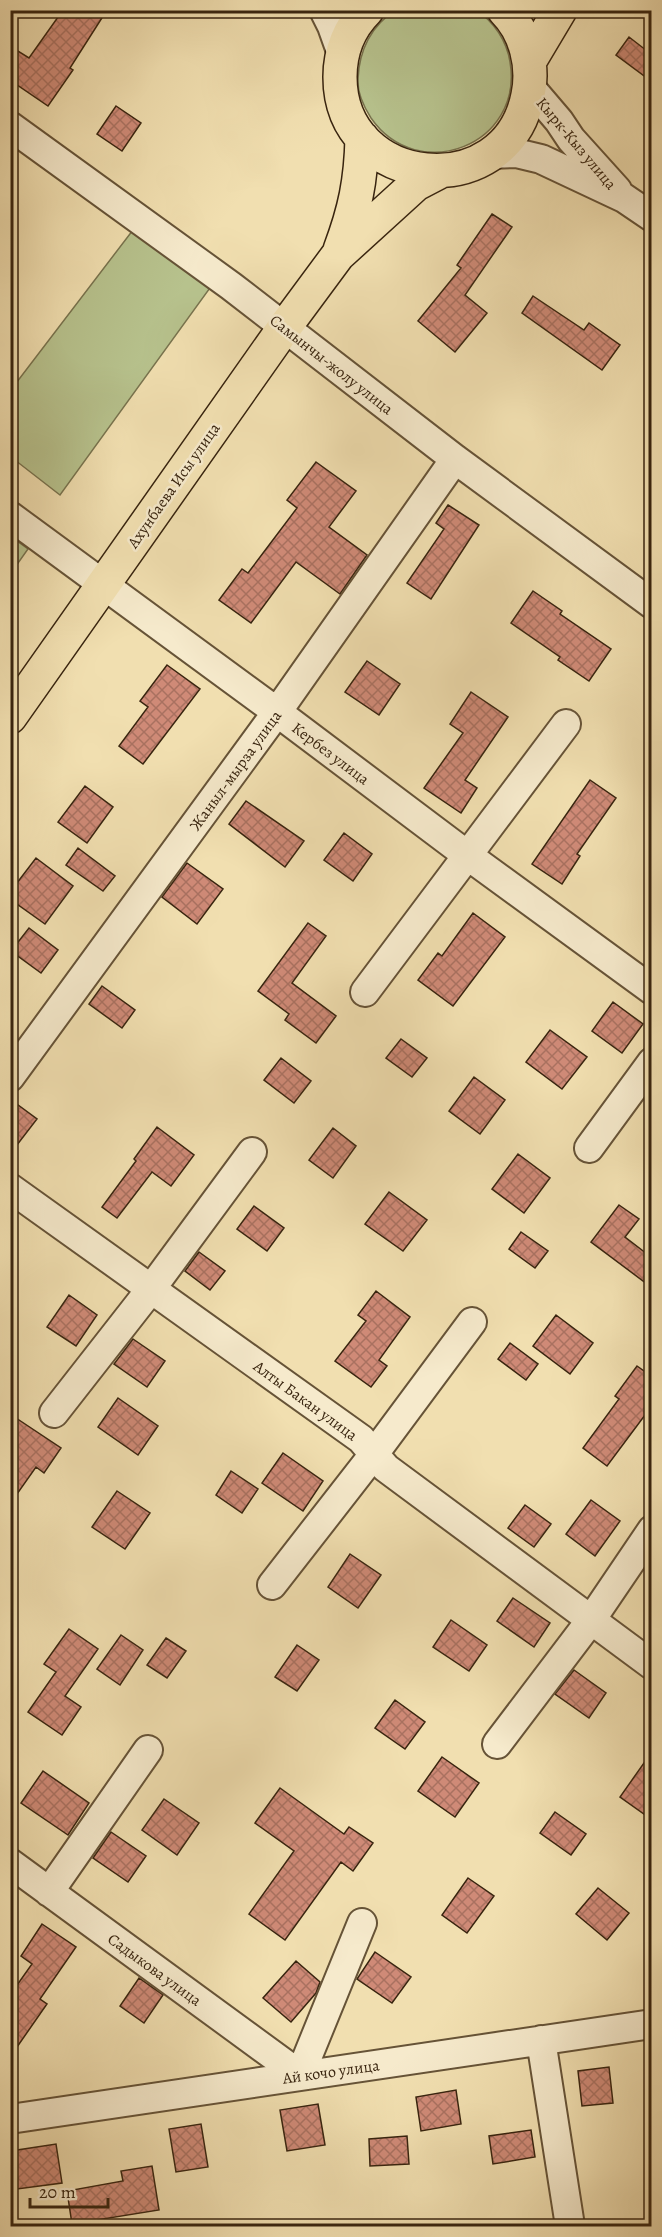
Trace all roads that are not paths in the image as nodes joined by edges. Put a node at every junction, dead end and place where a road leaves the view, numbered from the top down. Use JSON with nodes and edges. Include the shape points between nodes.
{"nodes":[{"id":1,"x":324,"y":10,"type":"edge"},
{"id":2,"x":366,"y":10,"type":"edge"},
{"id":3,"x":504,"y":10,"type":"edge"},
{"id":4,"x":560,"y":10,"type":"edge"},
{"id":5,"x":342,"y":54,"type":"junction"},
{"id":6,"x":530,"y":74,"type":"junction"},
{"id":7,"x":10,"y":126,"type":"edge"},
{"id":8,"x":362,"y":138,"type":"junction"},
{"id":9,"x":491,"y":154,"type":"junction"},
{"id":10,"x":439,"y":172,"type":"junction"},
{"id":11,"x":624,"y":198,"type":"junction"},
{"id":12,"x":651,"y":217,"type":"edge"},
{"id":13,"x":338,"y":255,"type":"junction"},
{"id":14,"x":284,"y":328,"type":"junction"},
{"id":15,"x":455,"y":459,"type":"junction"},
{"id":16,"x":10,"y":516,"type":"edge"},
{"id":17,"x":103,"y":584,"type":"junction"},
{"id":18,"x":651,"y":604,"type":"edge"},
{"id":19,"x":277,"y":712,"type":"junction"},
{"id":20,"x":10,"y":717,"type":"edge"},
{"id":21,"x":566,"y":724,"type":"dead end"},
{"id":22,"x":466,"y":855,"type":"junction"},
{"id":23,"x":651,"y":990,"type":"edge"},
{"id":24,"x":365,"y":992,"type":"dead end"},
{"id":25,"x":651,"y":1062,"type":"edge"},
{"id":26,"x":10,"y":1077,"type":"edge"},
{"id":27,"x":589,"y":1148,"type":"dead end"},
{"id":28,"x":252,"y":1152,"type":"dead end"},
{"id":29,"x":10,"y":1188,"type":"edge"},
{"id":30,"x":151,"y":1289,"type":"junction"},
{"id":31,"x":472,"y":1322,"type":"dead end"},
{"id":32,"x":54,"y":1413,"type":"dead end"},
{"id":33,"x":374,"y":1454,"type":"junction"},
{"id":34,"x":651,"y":1530,"type":"edge"},
{"id":35,"x":272,"y":1585,"type":"dead end"},
{"id":36,"x":591,"y":1620,"type":"junction"},
{"id":37,"x":651,"y":1665,"type":"edge"},
{"id":38,"x":497,"y":1744,"type":"dead end"},
{"id":39,"x":148,"y":1750,"type":"dead end"},
{"id":40,"x":10,"y":1863,"type":"edge"},
{"id":41,"x":49,"y":1892,"type":"junction"},
{"id":42,"x":362,"y":1923,"type":"dead end"},
{"id":43,"x":651,"y":2024,"type":"edge"},
{"id":44,"x":541,"y":2040,"type":"junction"},
{"id":45,"x":300,"y":2075,"type":"junction"},
{"id":46,"x":10,"y":2119,"type":"edge"},
{"id":47,"x":570,"y":2226,"type":"edge"}],
"edges":[{"from":1,"to":5,"type":"street"},
{"from":2,"to":5,"type":"main road"},
{"from":3,"to":6,"type":"main road","via":[[523,38]]},
{"from":4,"to":6,"type":"main road"},
{"from":5,"to":8,"type":"main road","via":[[342,98]]},
{"from":6,"to":9,"type":"main road","via":[[528,99],[518,122]]},
{"from":6,"to":11,"type":"street","name":"Кырк-Кыз улица","via":[[571,139]]},
{"from":7,"to":14,"type":"street","name":"Самынчы-жолу улица"},
{"from":8,"to":10,"type":"main road","via":[[398,164]]},
{"from":8,"to":13,"type":"main road","name":"Ахунбаева Исы улица","via":[[360,181]]},
{"from":9,"to":10,"type":"main road","via":[[466,166]]},
{"from":9,"to":11,"type":"street","name":"Кырк-Кыз улица","via":[[516,153],[541,159]]},
{"from":10,"to":13,"type":"main road","name":"Ахунбаева Исы улица","via":[[416,184]]},
{"from":11,"to":12,"type":"street","name":"Кырк-Кыз улица"},
{"from":13,"to":14,"type":"main road","name":"Ахунбаева Исы улица"},
{"from":14,"to":15,"type":"street","name":"Самынчы-жолу улица"},
{"from":14,"to":17,"type":"main road","name":"Ахунбаева Исы улица"},
{"from":15,"to":18,"type":"street","name":"Самынчы-жолу улица"},
{"from":15,"to":19,"type":"street","name":"Жаныл-мырза улица"},
{"from":16,"to":17,"type":"street","name":"Кербез улица"},
{"from":17,"to":19,"type":"street","name":"Кербез улица"},
{"from":17,"to":20,"type":"main road","name":"Ахунбаева Исы улица"},
{"from":19,"to":22,"type":"street","name":"Кербез улица"},
{"from":19,"to":26,"type":"street","name":"Жаныл-мырза улица"},
{"from":21,"to":22,"type":"street"},
{"from":22,"to":23,"type":"street","name":"Кербез улица"},
{"from":22,"to":24,"type":"street"},
{"from":25,"to":27,"type":"street"},
{"from":28,"to":30,"type":"street"},
{"from":29,"to":30,"type":"street","name":"Алты Бакан улица"},
{"from":30,"to":32,"type":"street"},
{"from":30,"to":33,"type":"street","name":"Алты Бакан улица","via":[[361,1439]]},
{"from":31,"to":33,"type":"street"},
{"from":33,"to":35,"type":"street"},
{"from":33,"to":36,"type":"street","name":"Алты Бакан улица","via":[[386,1468]]},
{"from":34,"to":36,"type":"street"},
{"from":36,"to":37,"type":"street","name":"Алты Бакан улица"},
{"from":36,"to":38,"type":"street"},
{"from":39,"to":41,"type":"street"},
{"from":40,"to":41,"type":"street","name":"Садыкова улица"},
{"from":41,"to":45,"type":"street","name":"Садыкова улица"},
{"from":42,"to":45,"type":"street"},
{"from":43,"to":44,"type":"street","name":"Ай кочо улица"},
{"from":44,"to":45,"type":"street","name":"Ай кочо улица"},
{"from":44,"to":47,"type":"street"},
{"from":45,"to":46,"type":"street","name":"Ай кочо улица"}]}
